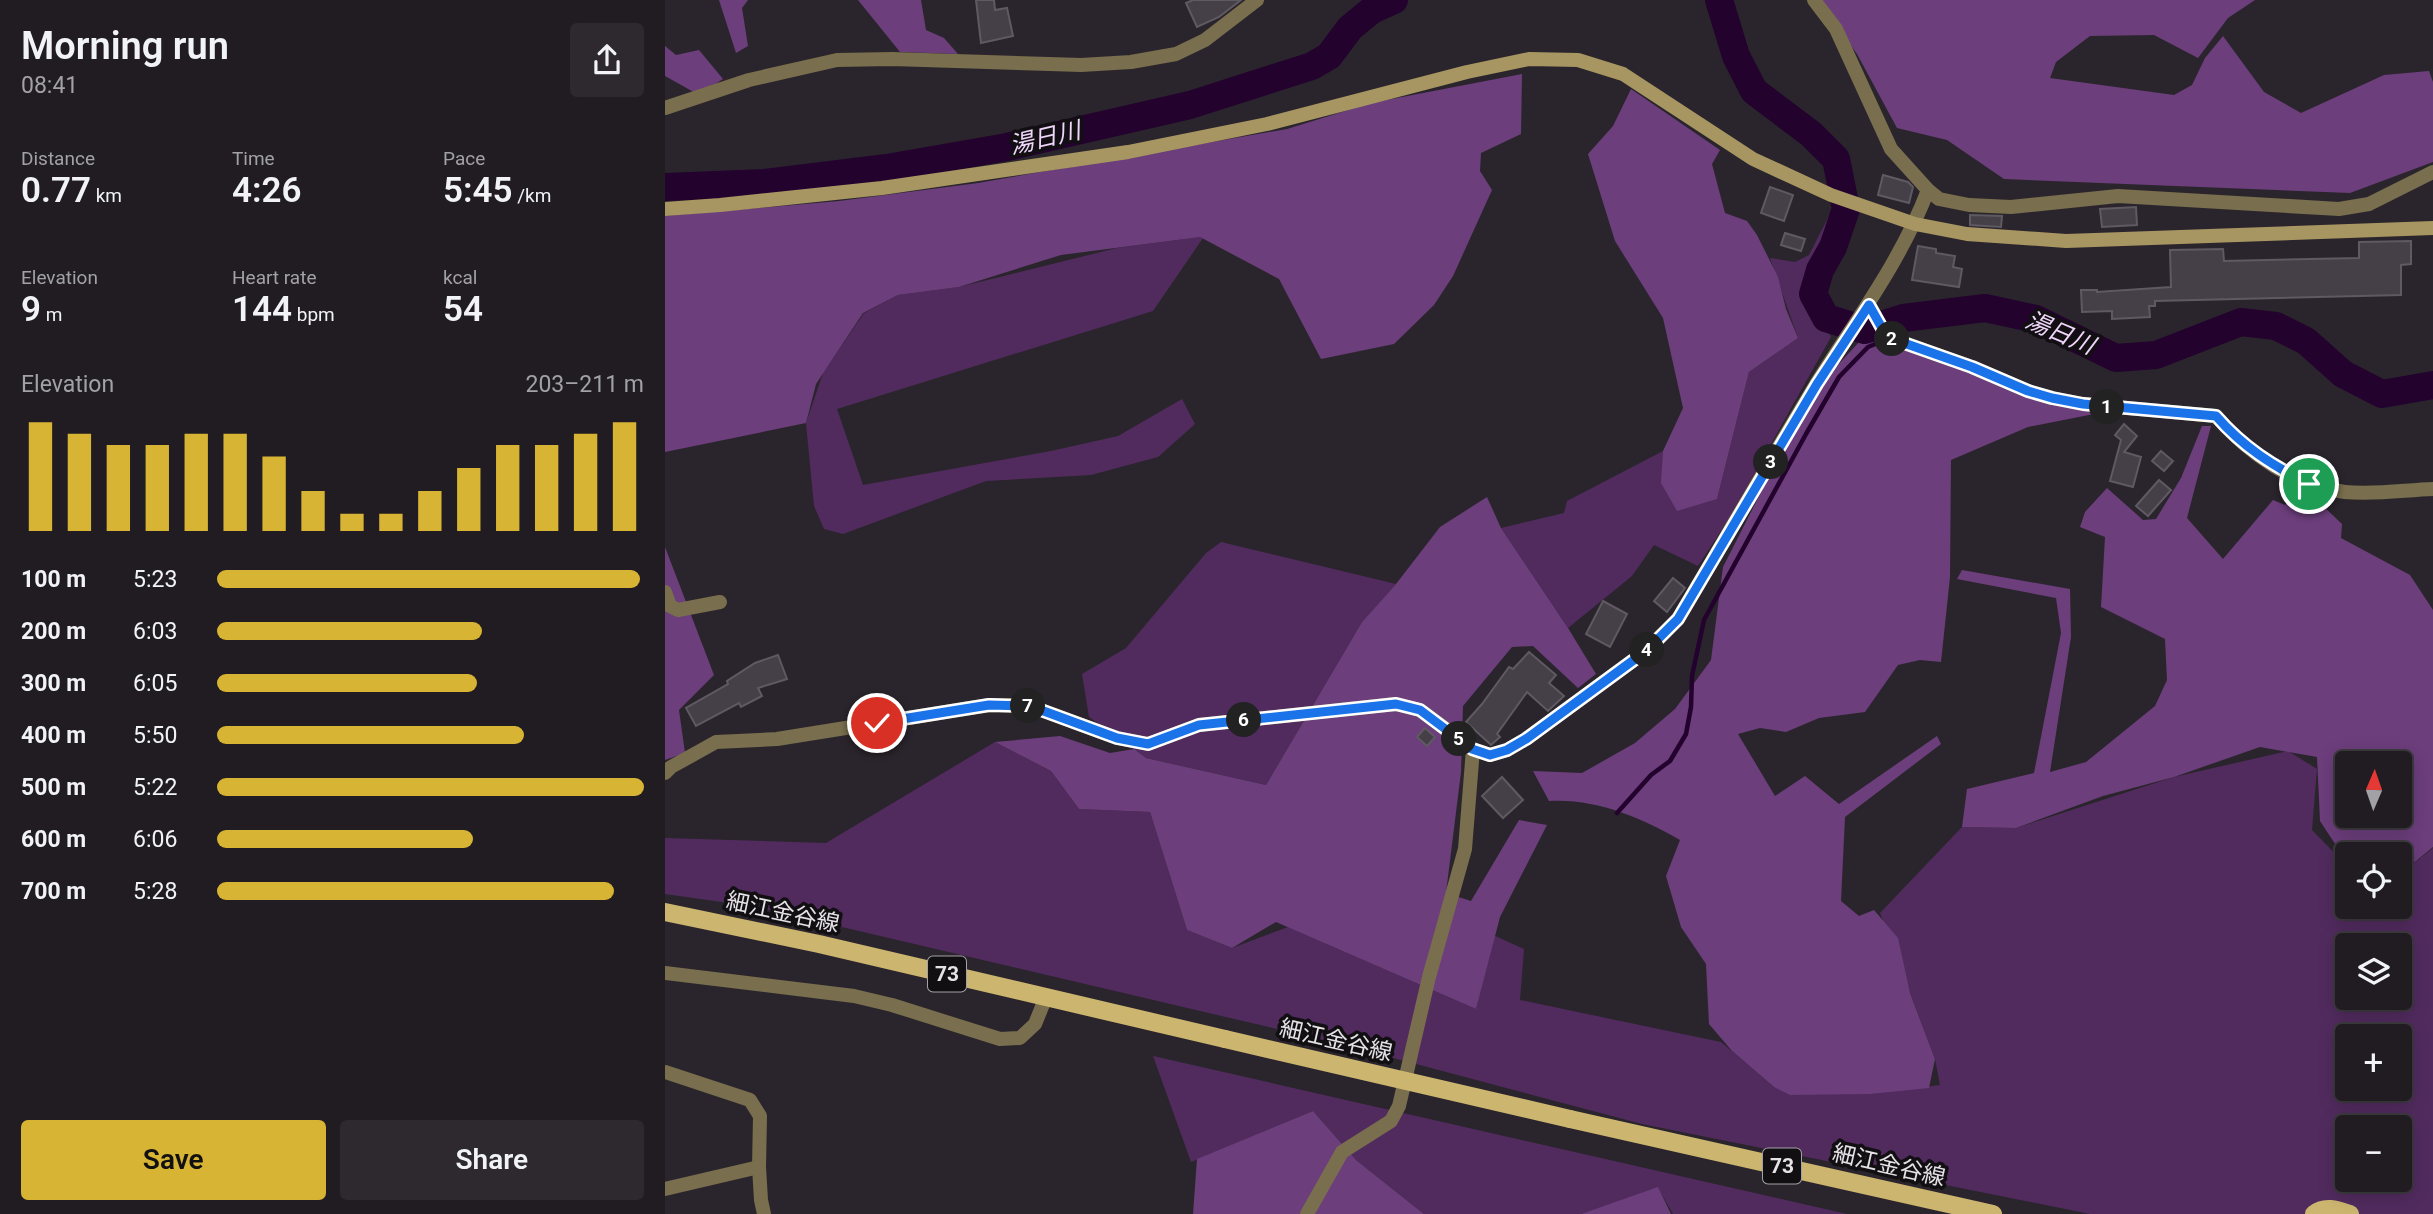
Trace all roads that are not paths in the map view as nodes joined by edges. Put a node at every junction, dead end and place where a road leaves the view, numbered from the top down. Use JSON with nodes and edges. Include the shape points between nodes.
{"nodes":[{"id":1,"x":1257,"y":0,"type":"edge"},
{"id":2,"x":1814,"y":0,"type":"edge"},
{"id":3,"x":665,"y":108,"type":"edge"},
{"id":4,"x":2433,"y":172,"type":"edge"},
{"id":5,"x":1928,"y":190,"type":"junction"},
{"id":6,"x":665,"y":209,"type":"edge"},
{"id":7,"x":1915,"y":224,"type":"junction"},
{"id":8,"x":2433,"y":228,"type":"edge"},
{"id":9,"x":1869,"y":305,"type":"junction"},
{"id":10,"x":2433,"y":489,"type":"edge"},
{"id":11,"x":665,"y":592,"type":"edge"},
{"id":12,"x":720,"y":602,"type":"dead end"},
{"id":13,"x":1472,"y":749,"type":"junction"},
{"id":14,"x":665,"y":773,"type":"edge"},
{"id":15,"x":666,"y":912,"type":"edge"},
{"id":16,"x":665,"y":973,"type":"edge"},
{"id":17,"x":1046,"y":997,"type":"junction"},
{"id":18,"x":665,"y":1072,"type":"edge"},
{"id":19,"x":759,"y":1167,"type":"junction"},
{"id":20,"x":665,"y":1189,"type":"edge"},
{"id":21,"x":764,"y":1214,"type":"edge"},
{"id":22,"x":1307,"y":1214,"type":"edge"},
{"id":23,"x":1993,"y":1214,"type":"edge"},
{"id":24,"x":2314,"y":1214,"type":"edge"},
{"id":25,"x":2350,"y":1214,"type":"edge"}],
"edges":[{"from":1,"to":3,"type":"street","via":[[1205,40],[1176,54],[1144,60],[1046,66],[837,60],[749,80]]},
{"from":2,"to":5,"type":"street","via":[[1836,29],[1891,149]]},
{"from":4,"to":5,"type":"street","via":[[2369,204],[2339,209],[2118,197],[2011,207],[1939,199]]},
{"from":5,"to":7,"type":"street"},
{"from":6,"to":7,"type":"street","via":[[882,188],[1128,152],[1267,124],[1529,59],[1578,60],[1623,74],[1753,159]]},
{"from":7,"to":8,"type":"street","via":[[1967,234],[2066,241]]},
{"from":7,"to":9,"type":"street"},
{"from":9,"to":10,"type":"street","via":[[1887,337],[2028,391],[2083,404],[2216,416],[2261,458],[2309,484],[2346,492]]},
{"from":9,"to":13,"type":"street","via":[[1678,619],[1646,651],[1526,739],[1490,755]]},
{"from":11,"to":12,"type":"street","via":[[670,606],[678,611]]},
{"from":13,"to":14,"type":"street","via":[[1420,710],[1396,704],[1199,725],[1148,744],[1117,738],[1030,706],[989,705],[716,743]]},
{"from":13,"to":22,"type":"street","via":[[1465,849],[1399,1107],[1391,1121],[1342,1153]]},
{"from":15,"to":17,"type":"main road","name":"細江金谷線","number":"73"},
{"from":16,"to":17,"type":"street","via":[[854,996],[1000,1039],[1020,1038],[1035,1024]]},
{"from":17,"to":23,"type":"main road","name":"細江金谷線","number":"73","bridge":true},
{"from":18,"to":19,"type":"street","via":[[750,1100],[760,1116]]},
{"from":19,"to":20,"type":"street"},
{"from":19,"to":21,"type":"street"},
{"from":24,"to":25,"type":"main road","via":[[2334,1209]]}]}
